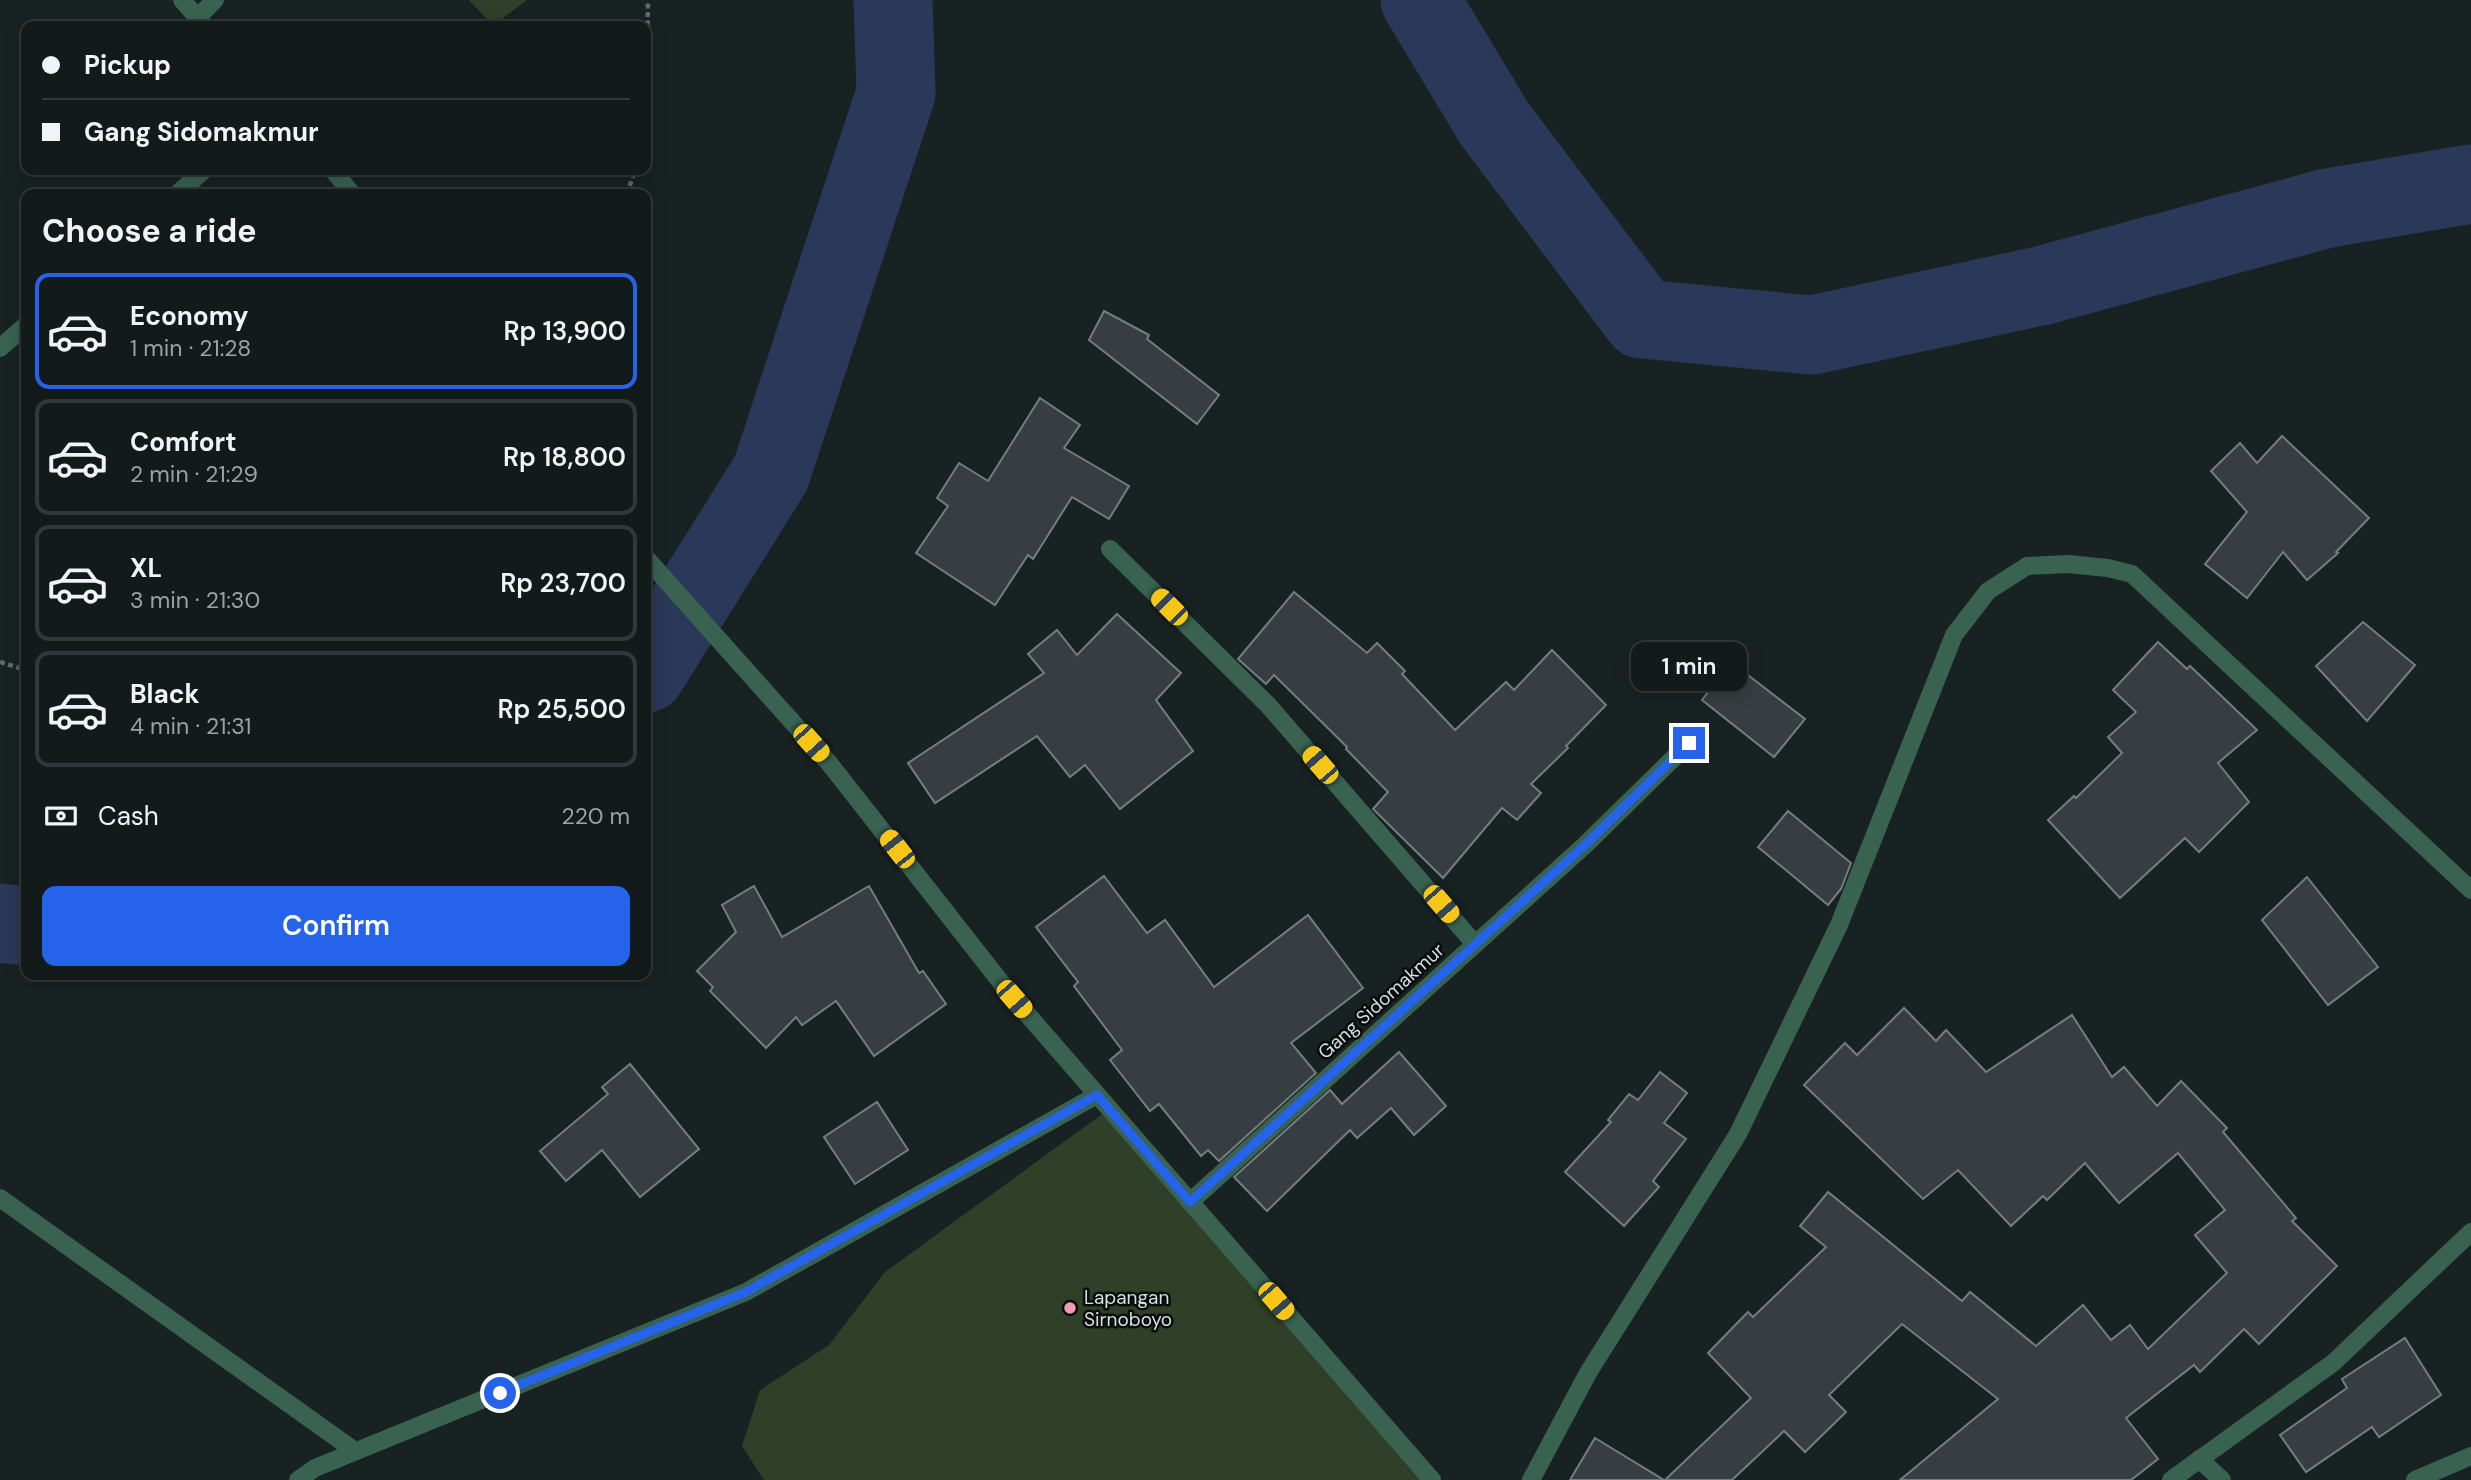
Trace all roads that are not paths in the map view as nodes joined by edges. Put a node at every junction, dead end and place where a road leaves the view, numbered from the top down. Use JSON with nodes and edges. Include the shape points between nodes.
{"nodes":[{"id":1,"x":182,"y":0,"type":"edge"},
{"id":2,"x":215,"y":0,"type":"edge"},
{"id":3,"x":200,"y":21,"type":"edge"},
{"id":4,"x":202,"y":21,"type":"edge"},
{"id":5,"x":198,"y":175,"type":"edge"},
{"id":6,"x":337,"y":175,"type":"edge"},
{"id":7,"x":183,"y":189,"type":"edge"},
{"id":8,"x":348,"y":189,"type":"edge"},
{"id":9,"x":21,"y":330,"type":"edge"},
{"id":10,"x":0,"y":348,"type":"edge"},
{"id":11,"x":1110,"y":548,"type":"dead end"},
{"id":12,"x":651,"y":564,"type":"edge"},
{"id":13,"x":1689,"y":743,"type":"dead end"},
{"id":14,"x":2471,"y":891,"type":"edge"},
{"id":15,"x":1475,"y":944,"type":"junction"},
{"id":16,"x":1097,"y":1095,"type":"junction"},
{"id":17,"x":0,"y":1198,"type":"edge"},
{"id":18,"x":1190,"y":1202,"type":"junction"},
{"id":19,"x":2471,"y":1232,"type":"edge"},
{"id":20,"x":355,"y":1451,"type":"junction"},
{"id":21,"x":2471,"y":1456,"type":"edge"},
{"id":22,"x":2199,"y":1460,"type":"junction"},
{"id":23,"x":298,"y":1480,"type":"edge"},
{"id":24,"x":1432,"y":1480,"type":"edge"},
{"id":25,"x":1531,"y":1480,"type":"edge"},
{"id":26,"x":2171,"y":1480,"type":"edge"},
{"id":27,"x":2222,"y":1480,"type":"edge"},
{"id":28,"x":2415,"y":1480,"type":"edge"}],
"edges":[{"from":1,"to":3,"type":"street"},
{"from":2,"to":4,"type":"street"},
{"from":5,"to":7,"type":"street"},
{"from":6,"to":8,"type":"street"},
{"from":9,"to":10,"type":"street"},
{"from":11,"to":15,"type":"street","via":[[1268,705]]},
{"from":12,"to":16,"type":"street","via":[[829,763],[1014,999]]},
{"from":13,"to":15,"type":"street","name":"Gang Sidomakmur"},
{"from":14,"to":25,"type":"street","via":[[2133,574],[2068,564],[2027,566],[1987,592],[1954,635],[1839,925],[1738,1134],[1588,1373]]},
{"from":15,"to":18,"type":"street","name":"Gang Sidomakmur"},
{"from":16,"to":18,"type":"street"},
{"from":16,"to":20,"type":"street","via":[[746,1292]]},
{"from":17,"to":20,"type":"street"},
{"from":18,"to":24,"type":"street"},
{"from":19,"to":22,"type":"street","via":[[2333,1363]]},
{"from":20,"to":23,"type":"street"},
{"from":21,"to":28,"type":"street"},
{"from":22,"to":26,"type":"street"},
{"from":22,"to":27,"type":"street"}]}
